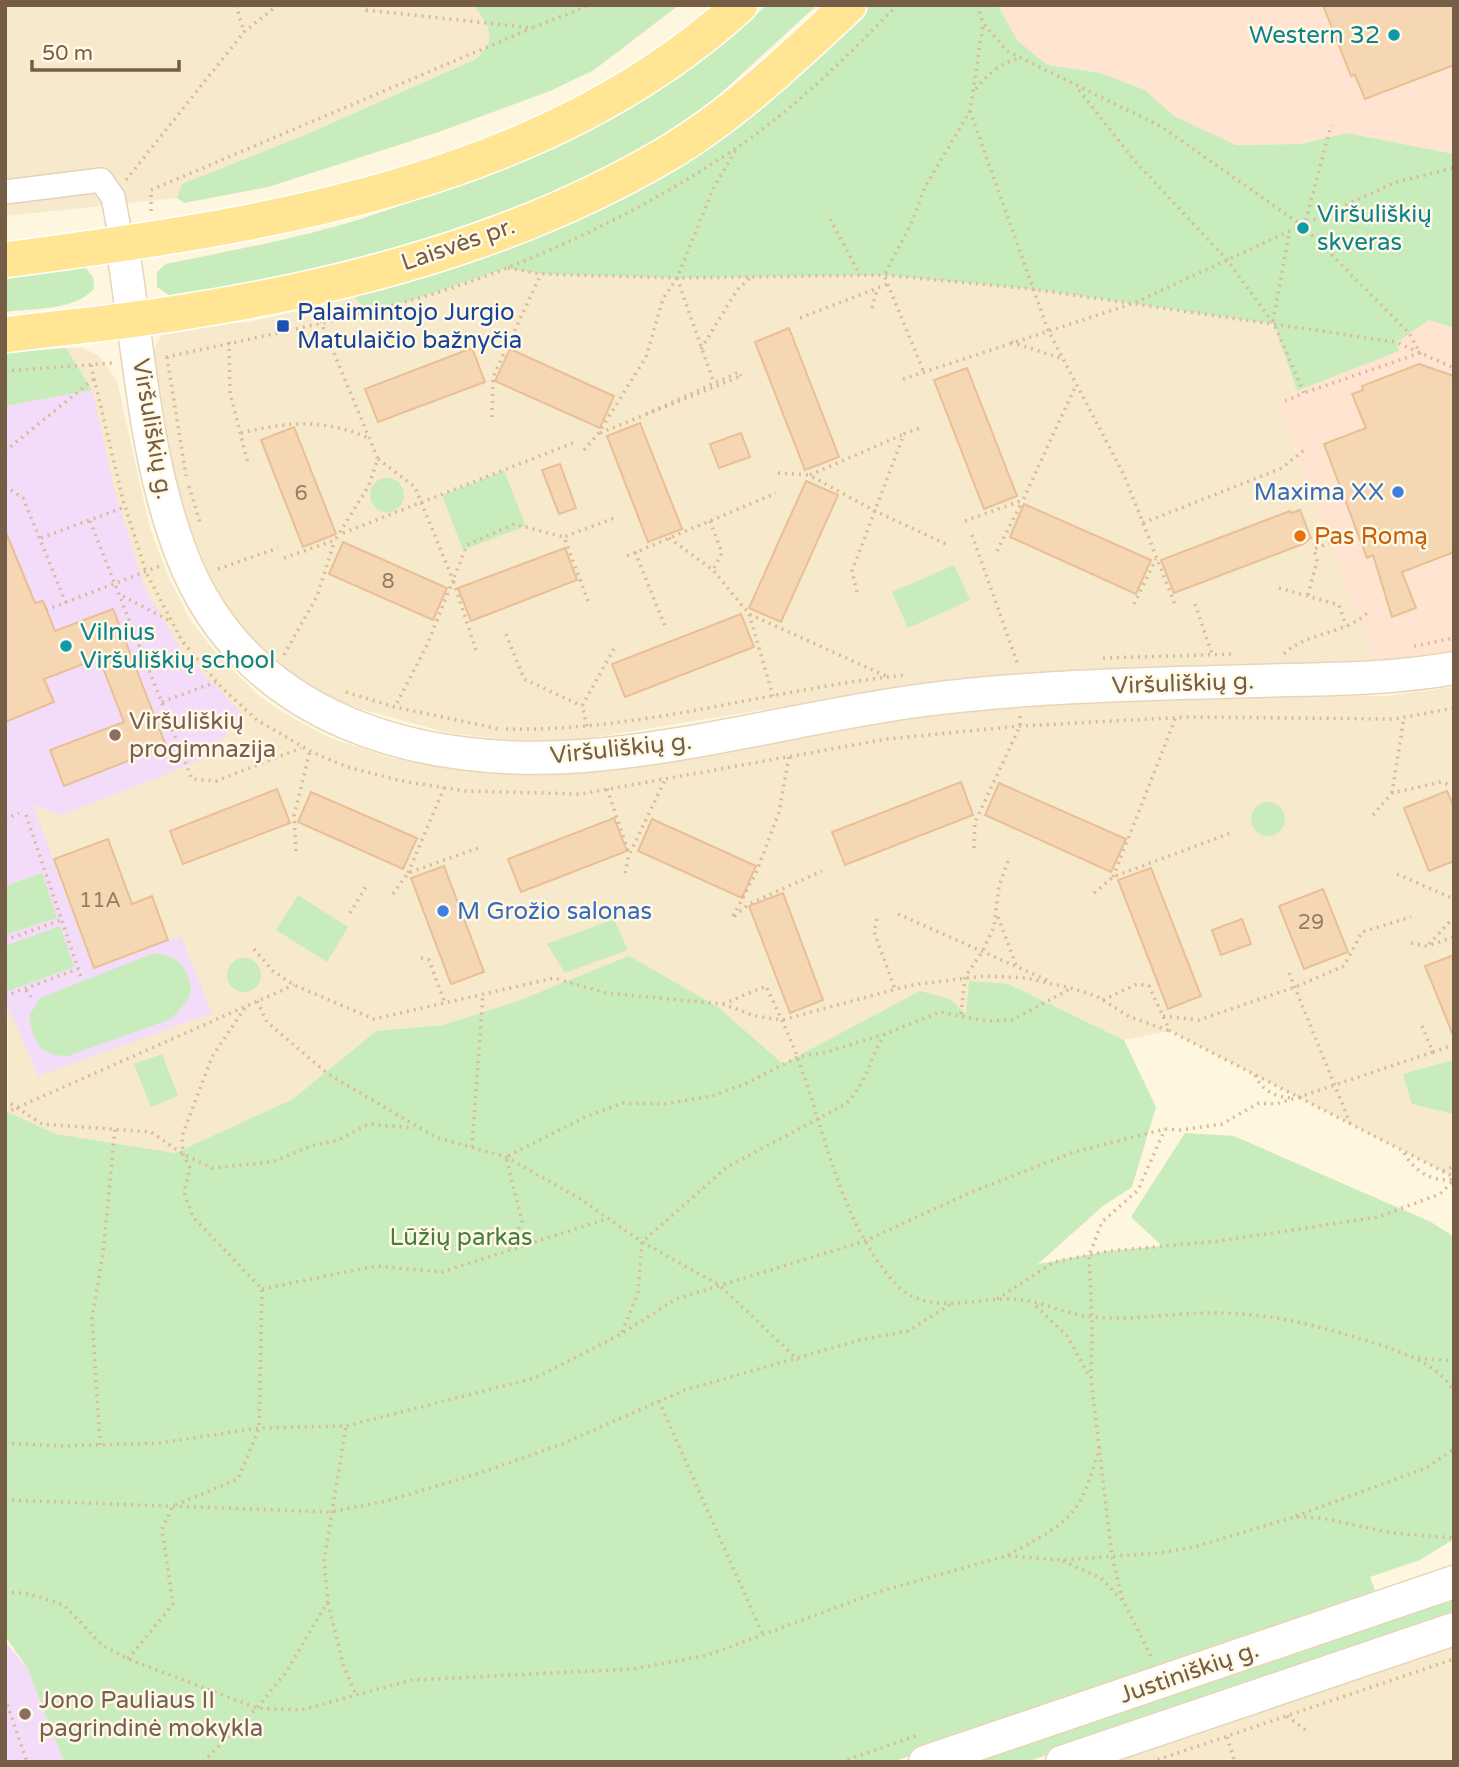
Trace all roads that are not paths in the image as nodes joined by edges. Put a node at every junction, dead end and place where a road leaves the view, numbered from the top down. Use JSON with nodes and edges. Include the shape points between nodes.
{"nodes":[{"id":1,"x":740,"y":5,"type":"edge"},
{"id":2,"x":849,"y":5,"type":"edge"},
{"id":3,"x":5,"y":192,"type":"edge"},
{"id":4,"x":122,"y":244,"type":"junction"},
{"id":5,"x":5,"y":260,"type":"edge"},
{"id":6,"x":134,"y":318,"type":"junction"},
{"id":7,"x":5,"y":335,"type":"edge"},
{"id":8,"x":1454,"y":668,"type":"edge"},
{"id":9,"x":1454,"y":1582,"type":"edge"},
{"id":10,"x":1454,"y":1629,"type":"edge"},
{"id":11,"x":925,"y":1762,"type":"edge"},
{"id":12,"x":1062,"y":1762,"type":"edge"}],
"edges":[{"from":1,"to":4,"type":"main road","via":[[664,67],[617,96],[453,169],[304,211]]},
{"from":2,"to":6,"type":"main road","name":"Laisvės pr.","via":[[727,113],[666,155],[563,206],[412,262],[281,295]]},
{"from":3,"to":4,"type":"street","via":[[101,180],[113,197]]},
{"from":4,"to":5,"type":"main road"},
{"from":4,"to":6,"type":"main road","name":"Viršuliškių g."},
{"from":6,"to":7,"type":"main road","name":"Laisvės pr."},
{"from":6,"to":8,"type":"main road","name":"Viršuliškių g.","via":[[153,359],[149,430],[169,519],[193,581],[224,628],[282,690],[373,734],[425,747],[520,757],[581,756],[647,749],[824,715],[1022,689],[1391,676]]},
{"from":9,"to":11,"type":"main road","name":"Justiniškių g."},
{"from":10,"to":12,"type":"main road","name":"Justiniškių g."}]}
